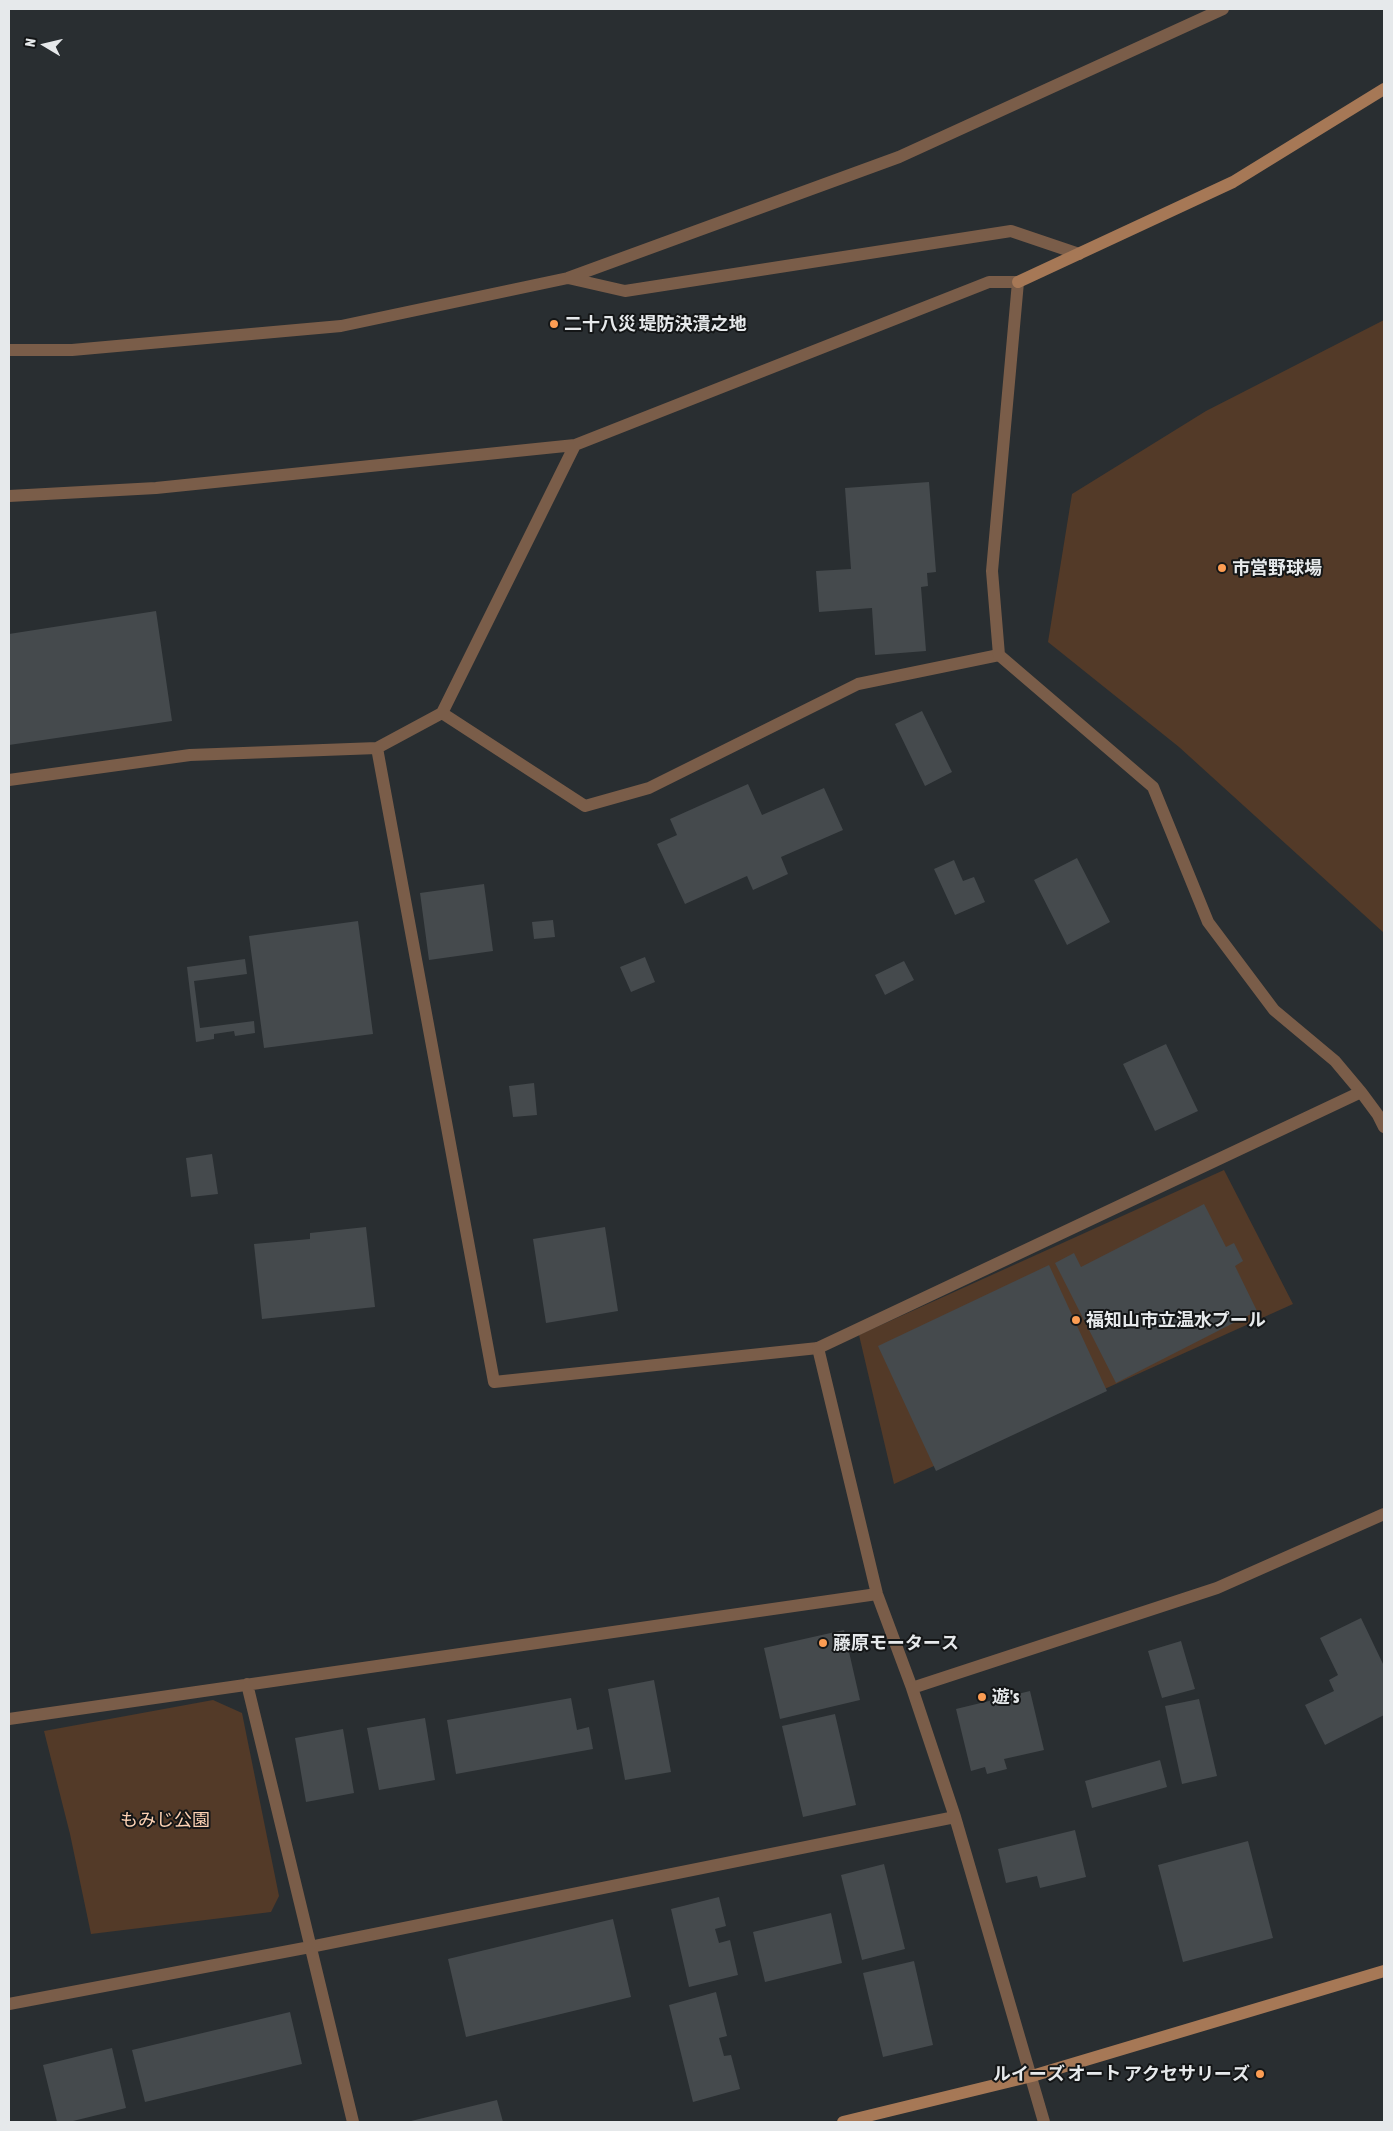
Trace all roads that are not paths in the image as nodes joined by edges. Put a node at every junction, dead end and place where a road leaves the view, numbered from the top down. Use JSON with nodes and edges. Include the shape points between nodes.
{"nodes":[{"id":1,"x":1223,"y":9,"type":"edge"},
{"id":2,"x":1384,"y":89,"type":"edge"},
{"id":3,"x":1079,"y":254,"type":"junction"},
{"id":4,"x":568,"y":278,"type":"junction"},
{"id":5,"x":1018,"y":282,"type":"junction"},
{"id":6,"x":9,"y":350,"type":"edge"},
{"id":7,"x":575,"y":445,"type":"junction"},
{"id":8,"x":9,"y":496,"type":"edge"},
{"id":9,"x":999,"y":655,"type":"junction"},
{"id":10,"x":442,"y":712,"type":"junction"},
{"id":11,"x":377,"y":748,"type":"junction"},
{"id":12,"x":9,"y":780,"type":"edge"},
{"id":13,"x":1361,"y":1092,"type":"junction"},
{"id":14,"x":1384,"y":1128,"type":"edge"},
{"id":15,"x":818,"y":1348,"type":"junction"},
{"id":16,"x":1384,"y":1514,"type":"edge"},
{"id":17,"x":877,"y":1594,"type":"junction"},
{"id":18,"x":247,"y":1684,"type":"junction"},
{"id":19,"x":912,"y":1688,"type":"junction"},
{"id":20,"x":9,"y":1719,"type":"edge"},
{"id":21,"x":955,"y":1817,"type":"junction"},
{"id":22,"x":310,"y":1947,"type":"junction"},
{"id":23,"x":1384,"y":1971,"type":"edge"},
{"id":24,"x":9,"y":2004,"type":"edge"},
{"id":25,"x":1032,"y":2076,"type":"junction"},
{"id":26,"x":353,"y":2122,"type":"edge"},
{"id":27,"x":843,"y":2122,"type":"edge"},
{"id":28,"x":1044,"y":2122,"type":"edge"}],
"edges":[{"from":1,"to":4,"type":"street","via":[[899,157]]},
{"from":2,"to":3,"type":"street","via":[[1233,182]]},
{"from":3,"to":4,"type":"street","via":[[1011,231],[624,291]]},
{"from":3,"to":5,"type":"street"},
{"from":4,"to":6,"type":"street","via":[[340,326],[72,350]]},
{"from":5,"to":7,"type":"street","via":[[989,282]]},
{"from":5,"to":9,"type":"street","via":[[992,571]]},
{"from":7,"to":8,"type":"street","via":[[156,488]]},
{"from":7,"to":10,"type":"street"},
{"from":9,"to":10,"type":"street","via":[[858,684],[649,788],[585,806]]},
{"from":9,"to":13,"type":"street","via":[[1153,787],[1208,922],[1274,1010],[1334,1061]]},
{"from":10,"to":11,"type":"street"},
{"from":11,"to":12,"type":"street","via":[[190,755]]},
{"from":11,"to":15,"type":"street","via":[[494,1382]]},
{"from":13,"to":14,"type":"street"},
{"from":13,"to":15,"type":"street"},
{"from":15,"to":17,"type":"street"},
{"from":16,"to":19,"type":"street","via":[[1217,1588]]},
{"from":17,"to":18,"type":"street"},
{"from":17,"to":19,"type":"street"},
{"from":18,"to":20,"type":"street"},
{"from":18,"to":22,"type":"street"},
{"from":19,"to":21,"type":"street"},
{"from":21,"to":22,"type":"street"},
{"from":21,"to":25,"type":"street"},
{"from":22,"to":24,"type":"street"},
{"from":22,"to":26,"type":"street"},
{"from":23,"to":25,"type":"street"},
{"from":25,"to":27,"type":"street"},
{"from":25,"to":28,"type":"street"}]}
